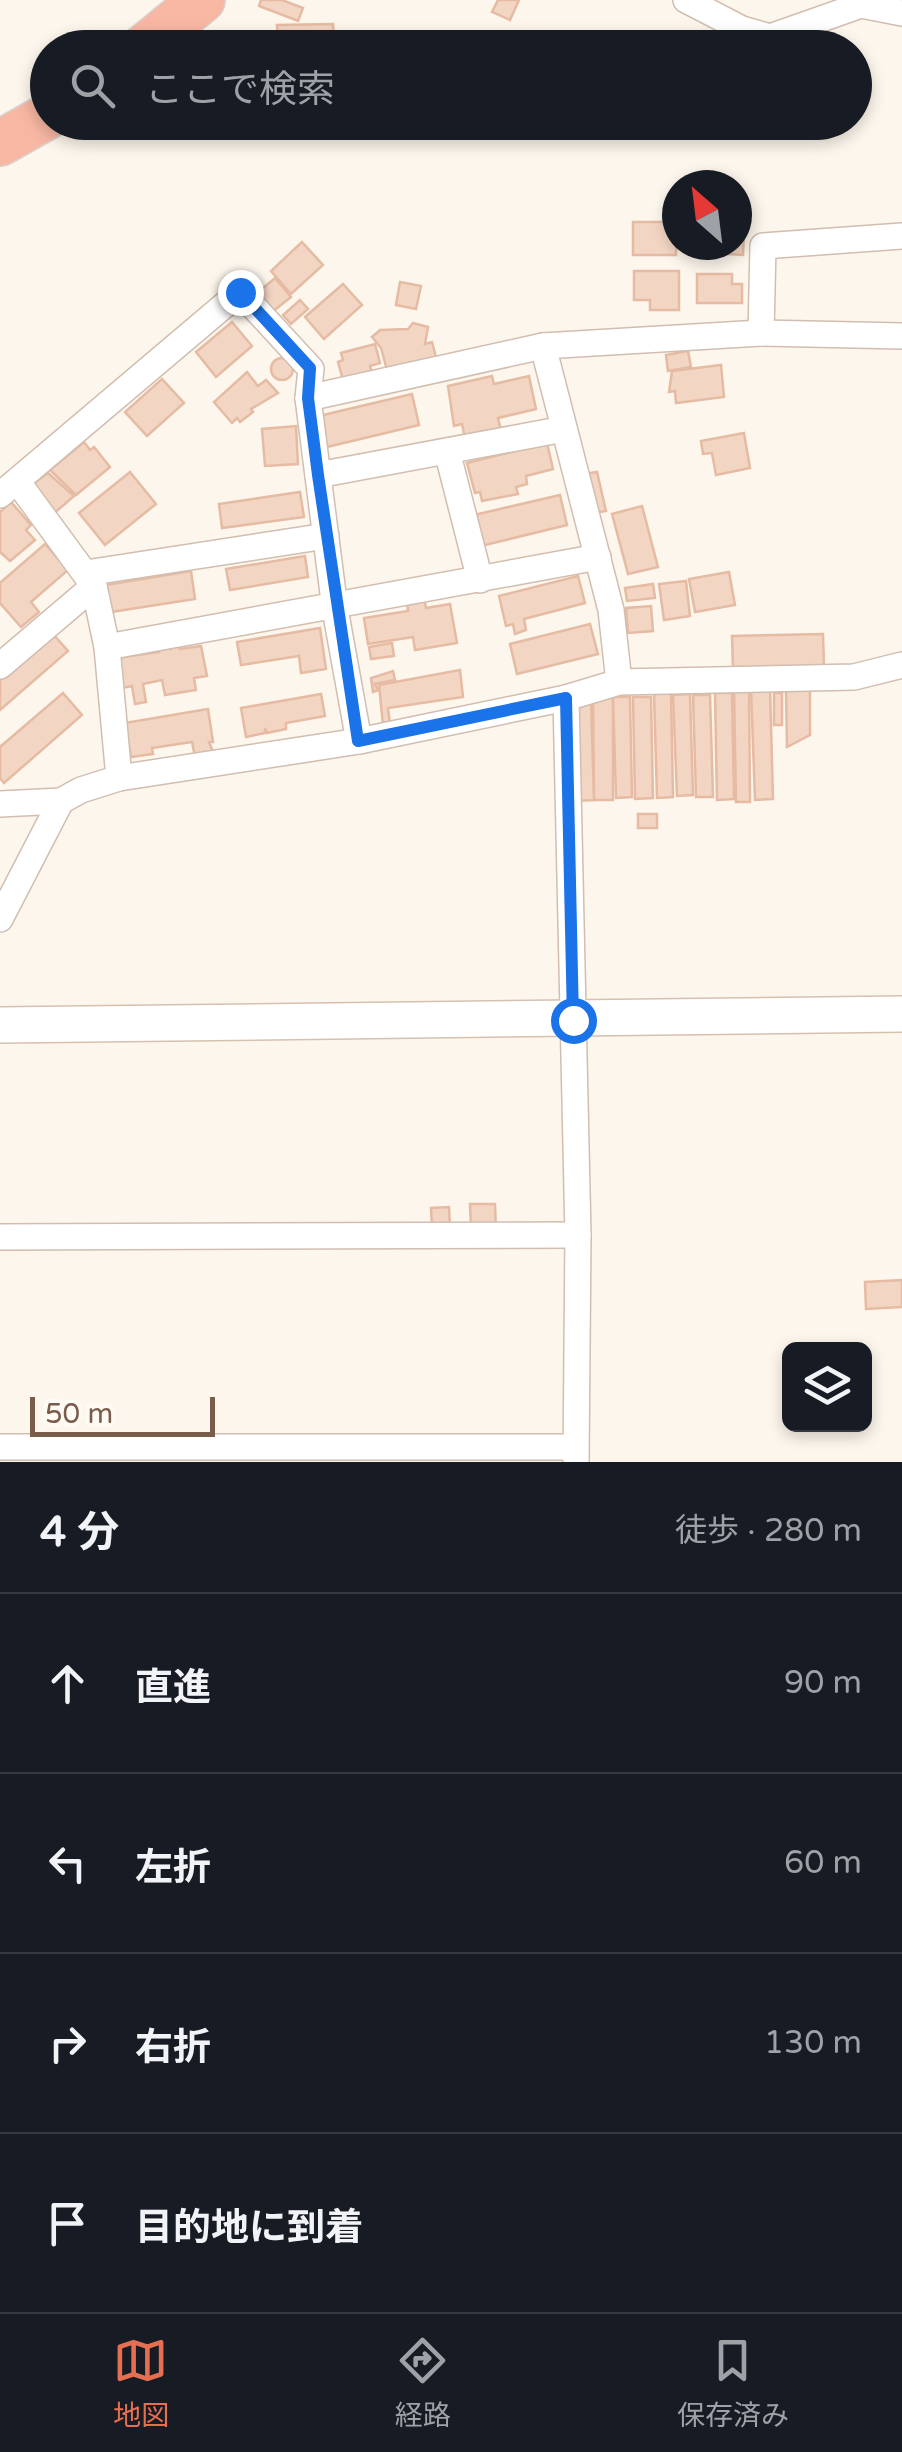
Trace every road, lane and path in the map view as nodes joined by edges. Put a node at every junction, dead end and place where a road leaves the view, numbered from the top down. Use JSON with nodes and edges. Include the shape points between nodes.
{"nodes":[{"id":1,"x":202,"y":0,"type":"edge"},
{"id":2,"x":686,"y":0,"type":"edge"},
{"id":3,"x":902,"y":13,"type":"edge"},
{"id":4,"x":165,"y":30,"type":"edge"},
{"id":5,"x":746,"y":30,"type":"edge"},
{"id":6,"x":790,"y":30,"type":"edge"},
{"id":7,"x":30,"y":126,"type":"edge"},
{"id":8,"x":0,"y":143,"type":"edge"},
{"id":9,"x":902,"y":236,"type":"edge"},
{"id":10,"x":761,"y":333,"type":"junction"},
{"id":11,"x":902,"y":336,"type":"edge"},
{"id":12,"x":544,"y":346,"type":"junction"},
{"id":13,"x":308,"y":398,"type":"junction"},
{"id":14,"x":564,"y":429,"type":"junction"},
{"id":15,"x":446,"y":451,"type":"junction"},
{"id":16,"x":318,"y":475,"type":"junction"},
{"id":17,"x":9,"y":488,"type":"edge"},
{"id":18,"x":326,"y":536,"type":"junction"},
{"id":19,"x":598,"y":557,"type":"junction"},
{"id":20,"x":90,"y":580,"type":"junction"},
{"id":21,"x":480,"y":580,"type":"junction"},
{"id":22,"x":335,"y":608,"type":"junction"},
{"id":23,"x":107,"y":647,"type":"junction"},
{"id":24,"x":0,"y":666,"type":"edge"},
{"id":25,"x":902,"y":666,"type":"edge"},
{"id":26,"x":619,"y":682,"type":"junction"},
{"id":27,"x":566,"y":698,"type":"junction"},
{"id":28,"x":358,"y":741,"type":"junction"},
{"id":29,"x":119,"y":778,"type":"junction"},
{"id":30,"x":62,"y":802,"type":"junction"},
{"id":31,"x":0,"y":804,"type":"edge"},
{"id":32,"x":0,"y":918,"type":"edge"},
{"id":33,"x":902,"y":1014,"type":"edge"},
{"id":34,"x":573,"y":1020,"type":"junction"},
{"id":35,"x":0,"y":1026,"type":"edge"},
{"id":36,"x":578,"y":1234,"type":"junction"},
{"id":37,"x":0,"y":1237,"type":"edge"},
{"id":38,"x":0,"y":1448,"type":"edge"},
{"id":39,"x":576,"y":1454,"type":"edge"}],
"edges":[{"from":1,"to":4,"type":"highway"},
{"from":2,"to":5,"type":"street"},
{"from":3,"to":6,"type":"street","via":[[861,5]]},
{"from":7,"to":8,"type":"highway"},
{"from":9,"to":10,"type":"street","via":[[764,246]]},
{"from":10,"to":11,"type":"street"},
{"from":10,"to":12,"type":"street"},
{"from":12,"to":13,"type":"street"},
{"from":12,"to":14,"type":"street"},
{"from":13,"to":16,"type":"street"},
{"from":13,"to":17,"type":"street","via":[[310,368],[240,292]]},
{"from":14,"to":15,"type":"street"},
{"from":14,"to":19,"type":"street"},
{"from":15,"to":16,"type":"street"},
{"from":15,"to":21,"type":"street"},
{"from":16,"to":18,"type":"street"},
{"from":17,"to":20,"type":"street"},
{"from":18,"to":20,"type":"street"},
{"from":18,"to":22,"type":"street"},
{"from":19,"to":21,"type":"street"},
{"from":19,"to":26,"type":"street"},
{"from":20,"to":23,"type":"street"},
{"from":20,"to":24,"type":"street"},
{"from":21,"to":22,"type":"street"},
{"from":22,"to":23,"type":"street"},
{"from":22,"to":28,"type":"street"},
{"from":23,"to":29,"type":"street"},
{"from":25,"to":26,"type":"street","via":[[854,676]]},
{"from":26,"to":27,"type":"street"},
{"from":27,"to":28,"type":"street"},
{"from":27,"to":34,"type":"street"},
{"from":28,"to":29,"type":"street"},
{"from":29,"to":30,"type":"street"},
{"from":30,"to":31,"type":"street"},
{"from":30,"to":32,"type":"street"},
{"from":33,"to":34,"type":"street"},
{"from":34,"to":35,"type":"street"},
{"from":34,"to":36,"type":"street"},
{"from":36,"to":37,"type":"street"},
{"from":36,"to":39,"type":"street"},
{"from":38,"to":39,"type":"street"}]}
